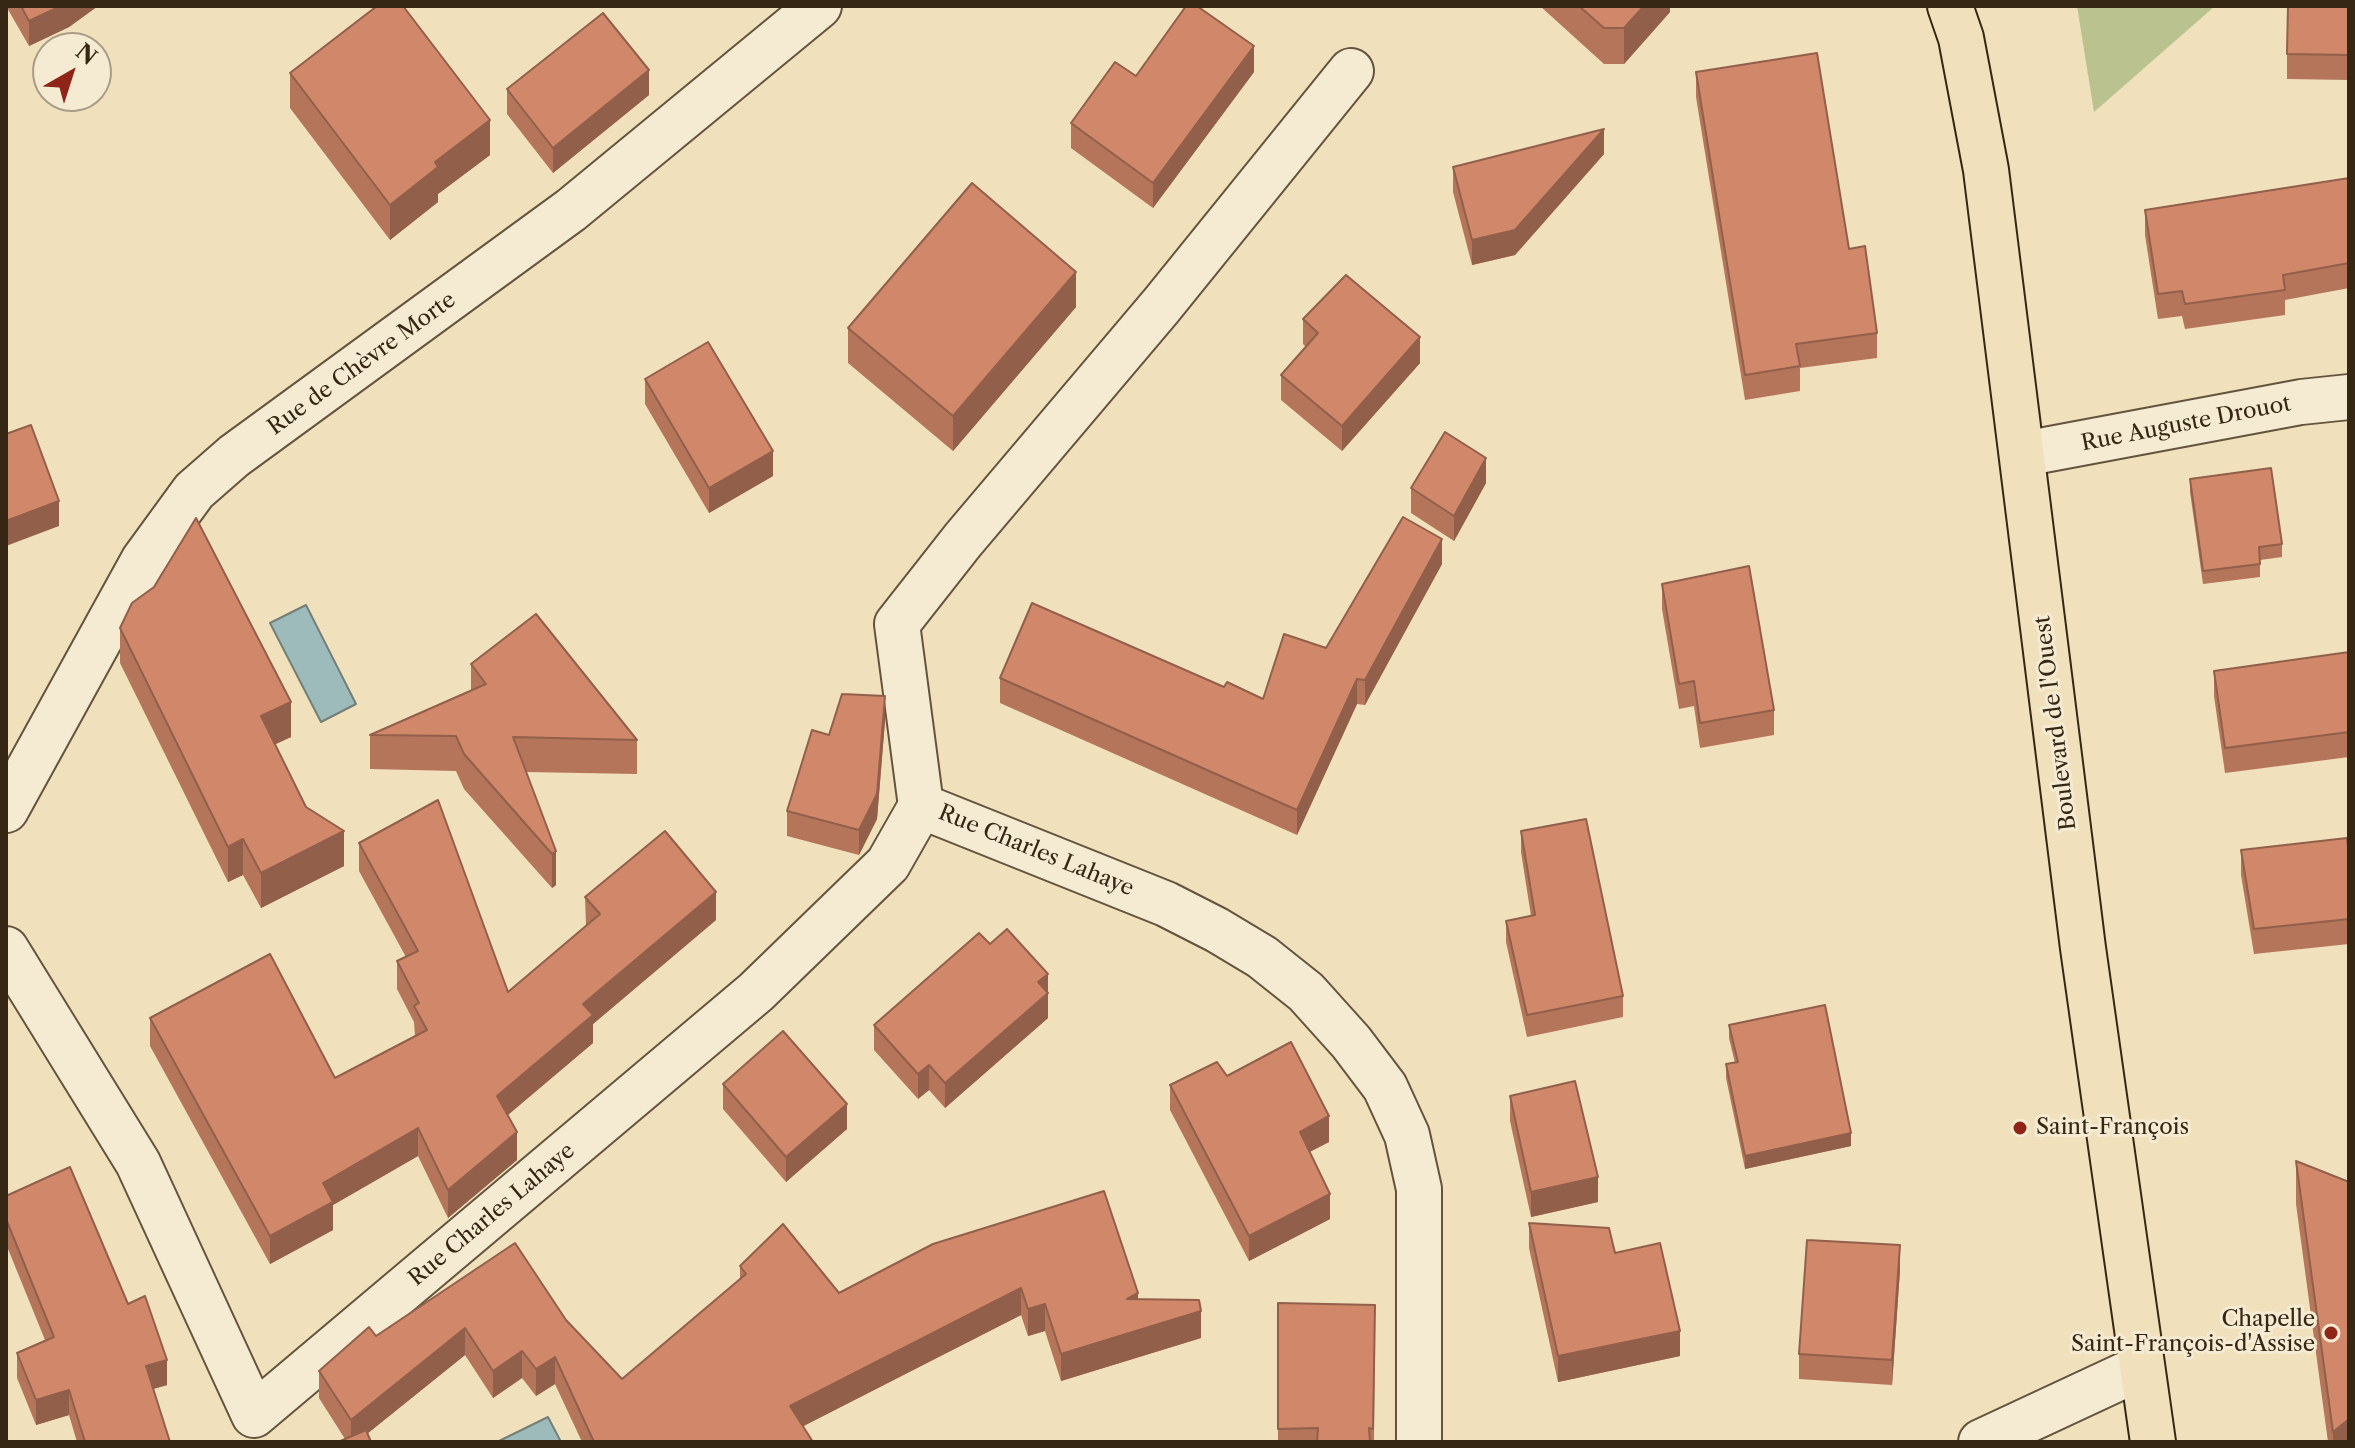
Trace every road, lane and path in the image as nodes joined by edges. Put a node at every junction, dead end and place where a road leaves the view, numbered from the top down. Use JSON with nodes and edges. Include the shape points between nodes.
{"nodes":[{"id":1,"x":819,"y":6,"type":"edge"},
{"id":2,"x":1950,"y":6,"type":"edge"},
{"id":3,"x":1351,"y":71,"type":"dead end"},
{"id":4,"x":2349,"y":397,"type":"edge"},
{"id":5,"x":2023,"y":454,"type":"junction"},
{"id":6,"x":921,"y":806,"type":"junction"},
{"id":7,"x":6,"y":810,"type":"edge"},
{"id":8,"x":6,"y":949,"type":"edge"},
{"id":9,"x":2142,"y":1367,"type":"junction"},
{"id":10,"x":259,"y":1429,"type":"edge"},
{"id":11,"x":1419,"y":1442,"type":"edge"},
{"id":12,"x":1981,"y":1442,"type":"edge"},
{"id":13,"x":2153,"y":1442,"type":"edge"}],
"edges":[{"from":1,"to":7,"type":"street","name":"Rue de Chèvre Morte","via":[[571,210],[234,456],[194,491],[143,561]]},
{"from":2,"to":5,"type":"main road","name":"Boulevard de l'Ouest","via":[[1986,170]]},
{"from":3,"to":6,"type":"street","via":[[897,624]]},
{"from":4,"to":5,"type":"street","name":"Rue Auguste Drouot"},
{"from":5,"to":9,"type":"main road","name":"Boulevard de l'Ouest","via":[[2083,948]]},
{"from":6,"to":10,"type":"street","name":"Rue Charles Lahaye","via":[[888,864],[756,992]]},
{"from":6,"to":11,"type":"street","name":"Rue Charles Lahaye","via":[[1126,887],[1217,930],[1306,992],[1351,1042],[1385,1087],[1407,1135],[1419,1189]]},
{"from":8,"to":10,"type":"street","name":"Rue Charles Lahaye","via":[[138,1163]]},
{"from":9,"to":12,"type":"street"},
{"from":9,"to":13,"type":"main road","name":"Boulevard de l'Ouest"}]}
